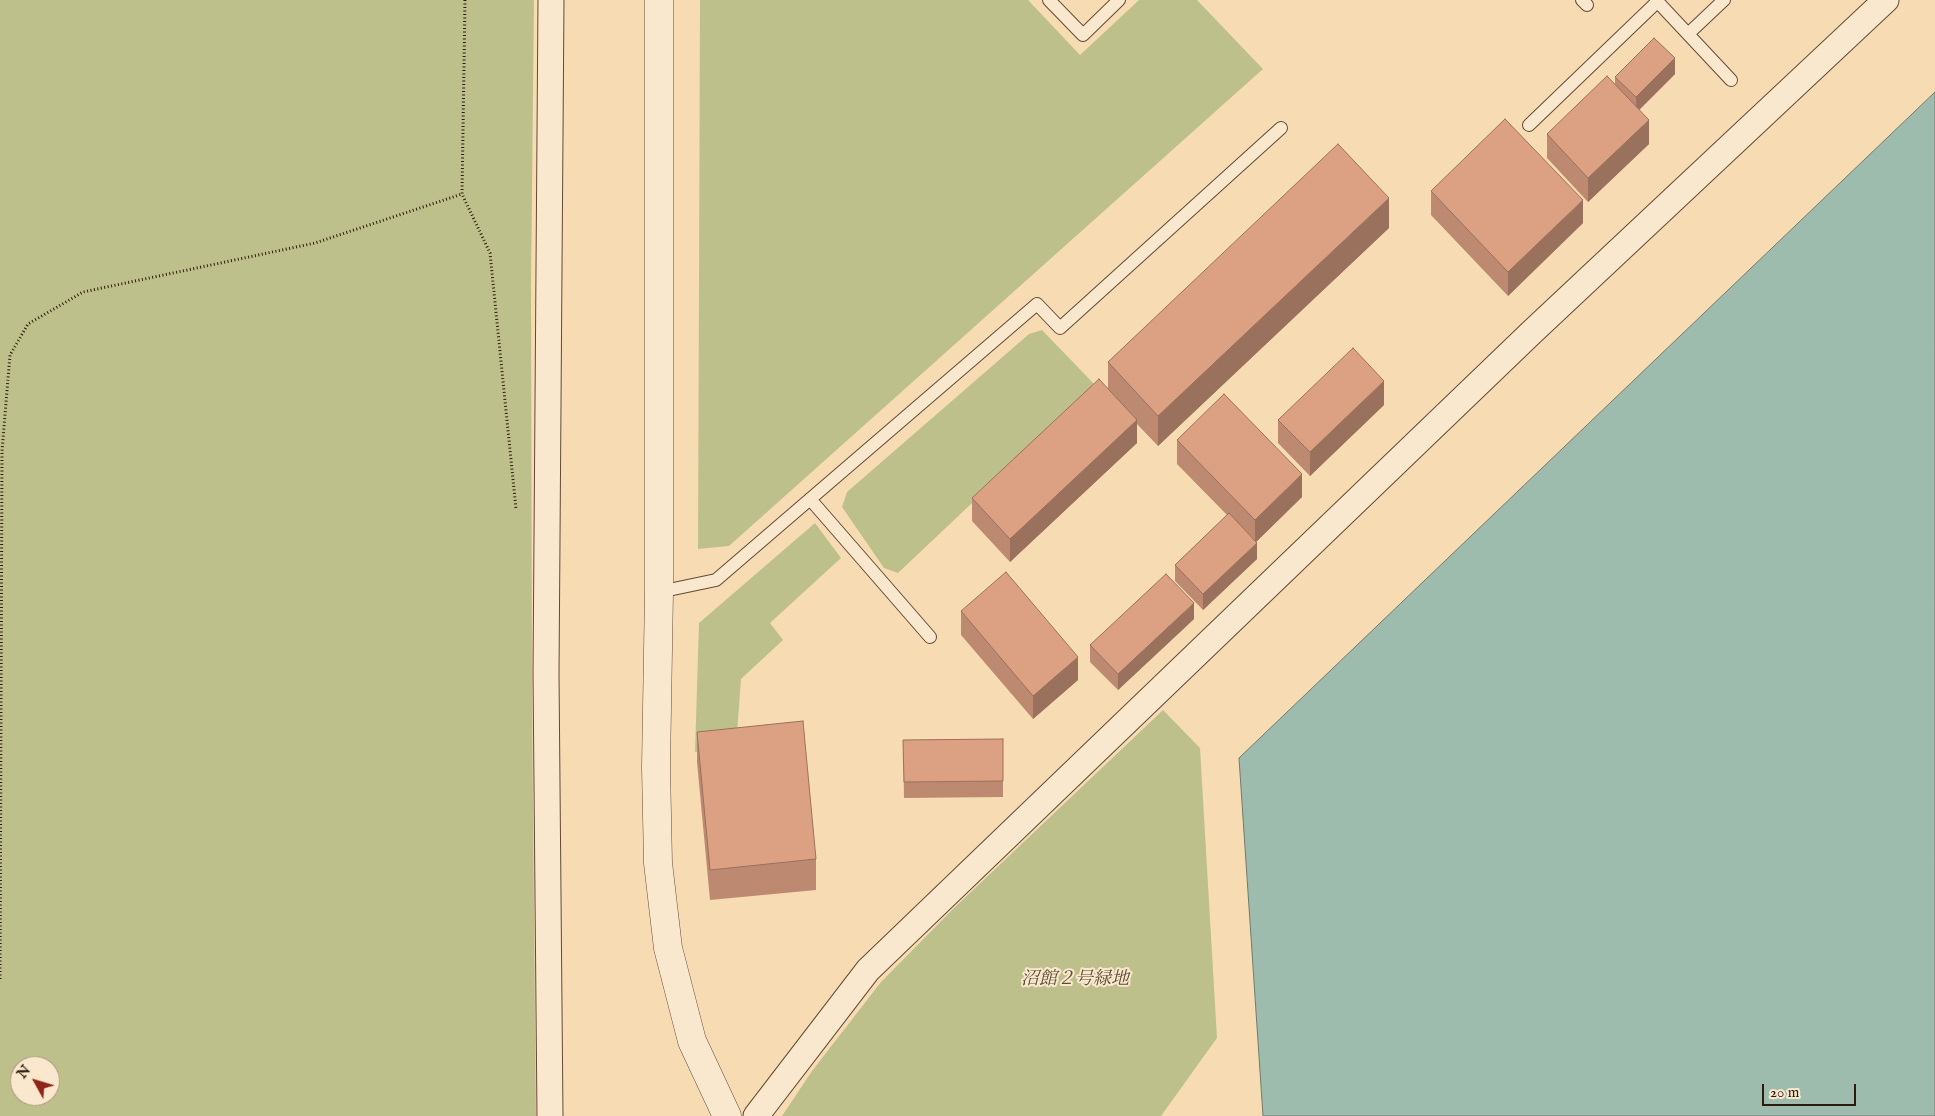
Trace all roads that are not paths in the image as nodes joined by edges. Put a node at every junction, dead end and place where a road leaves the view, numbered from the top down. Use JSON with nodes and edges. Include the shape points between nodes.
{"nodes":[{"id":1,"x":551,"y":0,"type":"edge"},
{"id":2,"x":659,"y":0,"type":"edge"},
{"id":3,"x":1049,"y":0,"type":"edge"},
{"id":4,"x":1119,"y":0,"type":"edge"},
{"id":5,"x":1724,"y":0,"type":"edge"},
{"id":6,"x":1886,"y":0,"type":"edge"},
{"id":7,"x":1656,"y":1,"type":"edge"},
{"id":8,"x":1688,"y":34,"type":"junction"},
{"id":9,"x":1731,"y":80,"type":"dead end"},
{"id":10,"x":1528,"y":125,"type":"dead end"},
{"id":11,"x":1280,"y":128,"type":"dead end"},
{"id":12,"x":810,"y":499,"type":"junction"},
{"id":13,"x":659,"y":592,"type":"junction"},
{"id":14,"x":930,"y":637,"type":"dead end"},
{"id":15,"x":550,"y":1116,"type":"edge"},
{"id":16,"x":727,"y":1116,"type":"edge"},
{"id":17,"x":756,"y":1116,"type":"edge"}],
"edges":[{"from":1,"to":15,"type":"street","via":[[546,673]]},
{"from":2,"to":13,"type":"street"},
{"from":3,"to":4,"type":"lane","via":[[1083,35]]},
{"from":5,"to":8,"type":"lane"},
{"from":6,"to":17,"type":"street","via":[[1532,332],[868,970]]},
{"from":7,"to":8,"type":"lane"},
{"from":7,"to":10,"type":"lane"},
{"from":8,"to":9,"type":"lane"},
{"from":11,"to":12,"type":"lane","via":[[1060,328],[1037,304]]},
{"from":12,"to":13,"type":"lane","via":[[716,580]]},
{"from":12,"to":14,"type":"lane"},
{"from":13,"to":16,"type":"street","via":[[658,863],[668,948],[692,1041]]}]}
